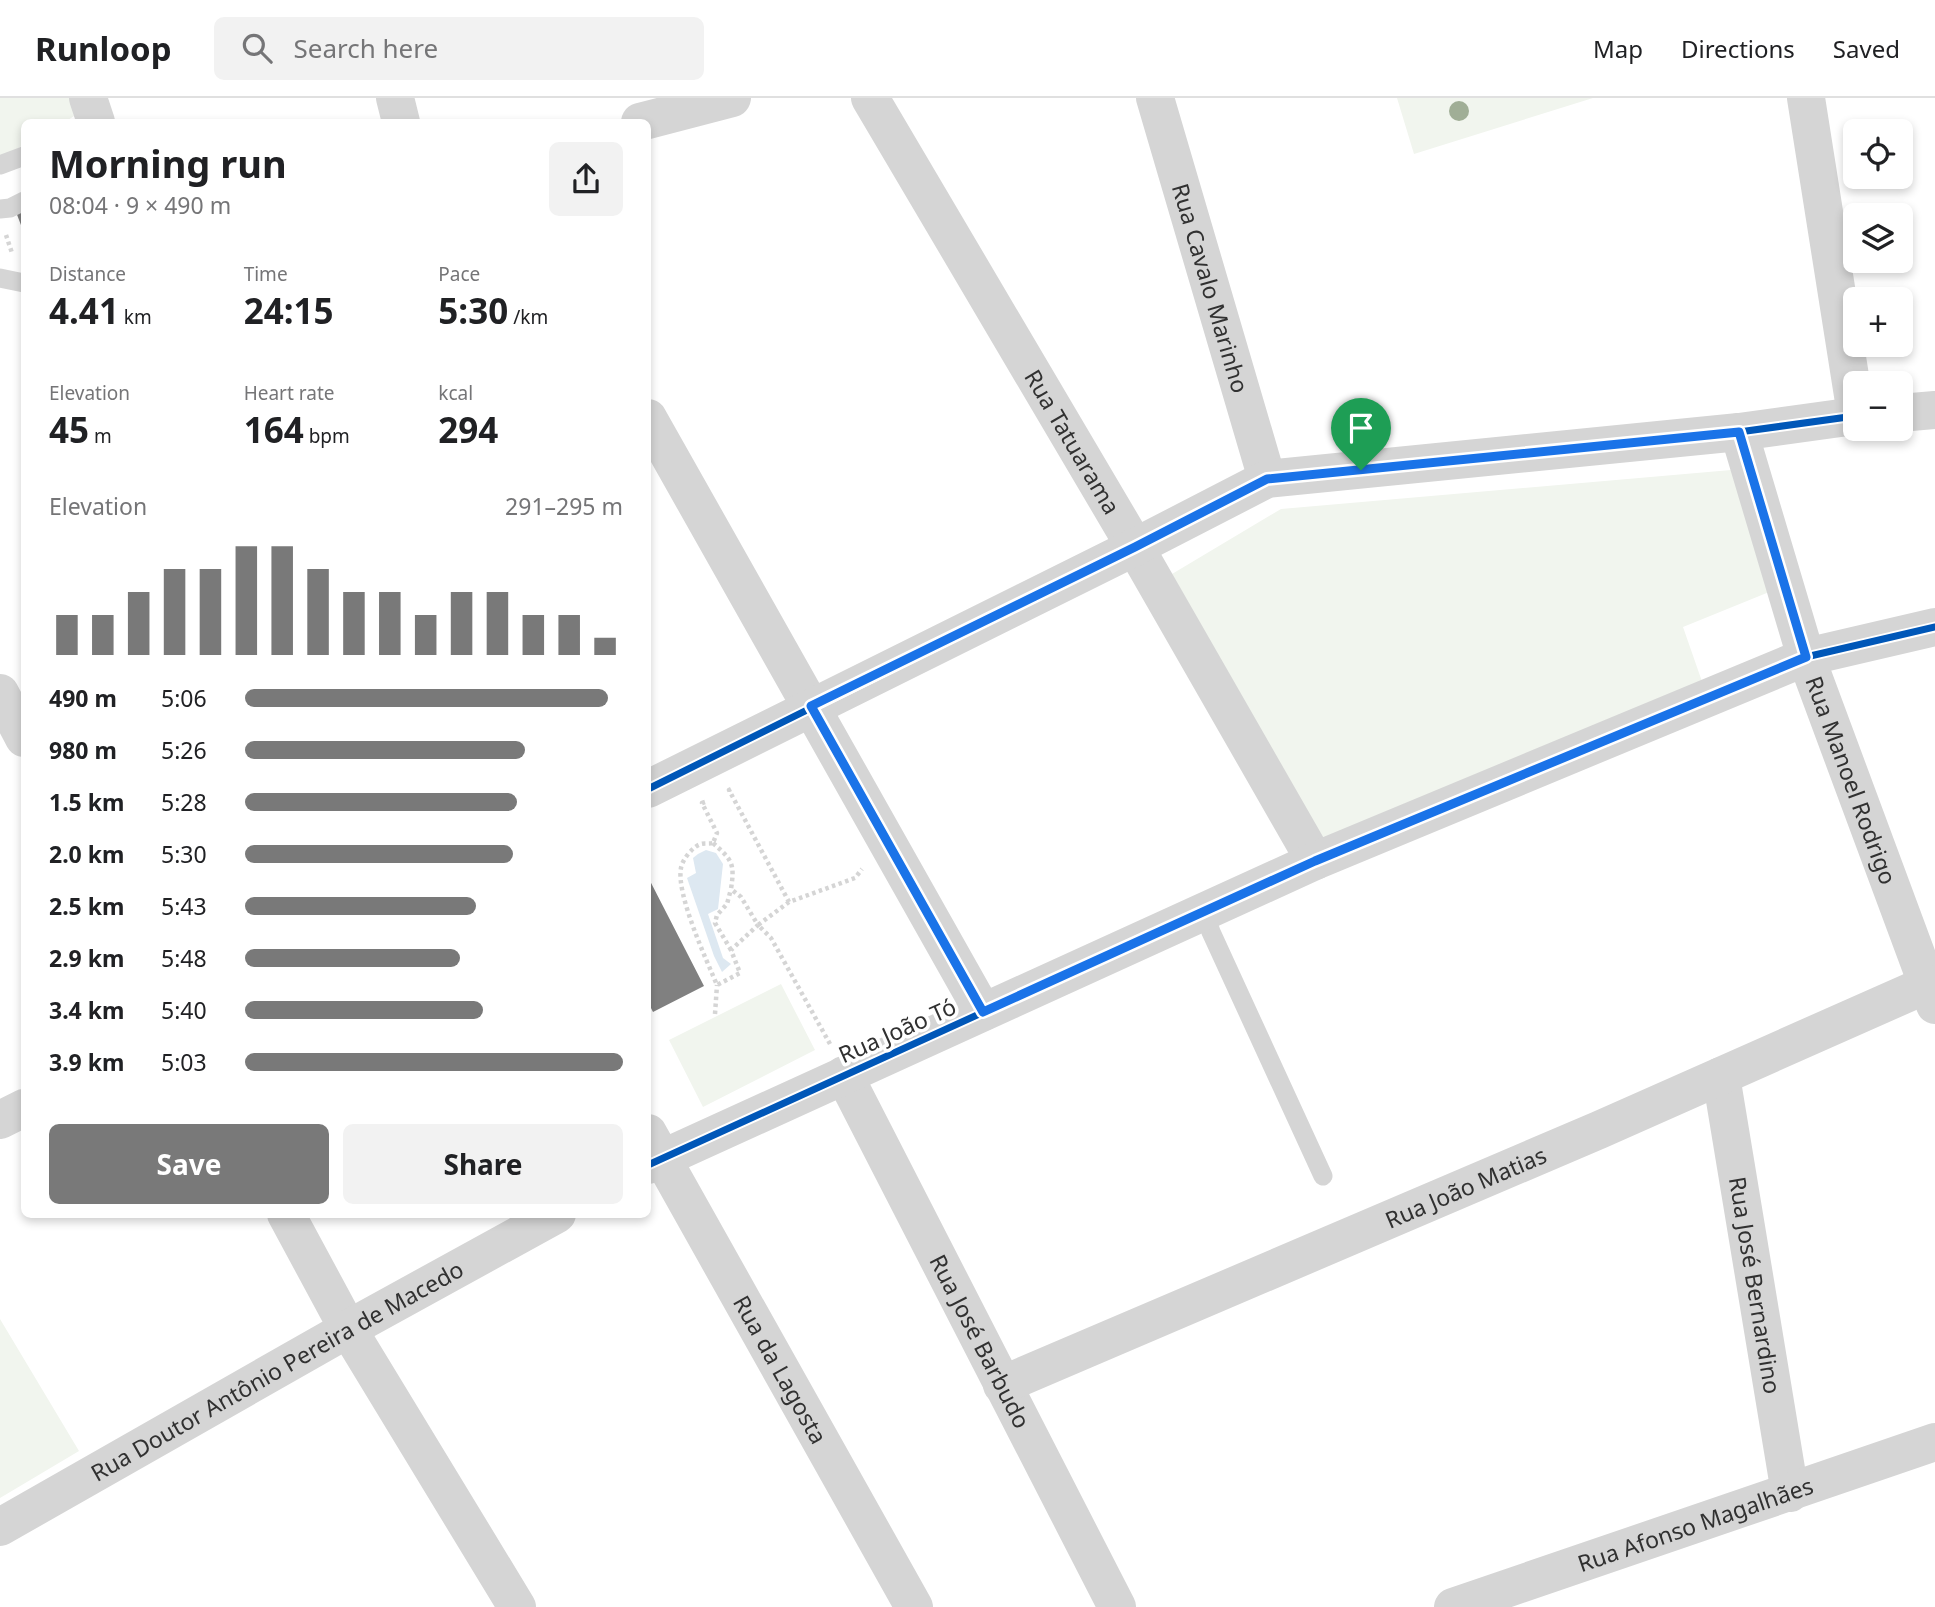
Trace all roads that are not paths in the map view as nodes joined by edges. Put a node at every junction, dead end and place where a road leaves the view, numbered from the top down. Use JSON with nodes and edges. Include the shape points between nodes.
{"nodes":[{"id":1,"x":88,"y":98,"type":"edge"},
{"id":2,"x":394,"y":98,"type":"edge"},
{"id":3,"x":732,"y":98,"type":"edge"},
{"id":4,"x":870,"y":98,"type":"edge"},
{"id":5,"x":1155,"y":98,"type":"edge"},
{"id":6,"x":1806,"y":98,"type":"edge"},
{"id":7,"x":95,"y":119,"type":"edge"},
{"id":8,"x":400,"y":119,"type":"edge"},
{"id":9,"x":651,"y":119,"type":"edge"},
{"id":10,"x":21,"y":157,"type":"edge"},
{"id":11,"x":0,"y":164,"type":"edge"},
{"id":12,"x":21,"y":202,"type":"edge"},
{"id":13,"x":0,"y":209,"type":"edge"},
{"id":14,"x":0,"y":278,"type":"edge"},
{"id":15,"x":21,"y":282,"type":"edge"},
{"id":16,"x":1849,"y":371,"type":"edge"},
{"id":17,"x":1935,"y":410,"type":"edge"},
{"id":18,"x":1913,"y":412,"type":"edge"},
{"id":19,"x":1843,"y":418,"type":"edge"},
{"id":20,"x":651,"y":423,"type":"edge"},
{"id":21,"x":1739,"y":432,"type":"junction"},
{"id":22,"x":1267,"y":479,"type":"junction"},
{"id":23,"x":1135,"y":547,"type":"junction"},
{"id":24,"x":1935,"y":627,"type":"edge"},
{"id":25,"x":1806,"y":657,"type":"junction"},
{"id":26,"x":811,"y":706,"type":"junction"},
{"id":27,"x":651,"y":787,"type":"edge"},
{"id":28,"x":1315,"y":861,"type":"junction"},
{"id":29,"x":1204,"y":912,"type":"junction"},
{"id":30,"x":1932,"y":995,"type":"edge"},
{"id":31,"x":983,"y":1012,"type":"junction"},
{"id":32,"x":837,"y":1060,"type":"junction"},
{"id":33,"x":1721,"y":1076,"type":"junction"},
{"id":34,"x":21,"y":1110,"type":"edge"},
{"id":35,"x":0,"y":1120,"type":"edge"},
{"id":36,"x":652,"y":1152,"type":"edge"},
{"id":37,"x":1323,"y":1176,"type":"dead end"},
{"id":38,"x":288,"y":1218,"type":"edge"},
{"id":39,"x":549,"y":1218,"type":"edge"},
{"id":40,"x":348,"y":1329,"type":"junction"},
{"id":41,"x":1002,"y":1385,"type":"junction"},
{"id":42,"x":1935,"y":1442,"type":"edge"},
{"id":43,"x":1790,"y":1493,"type":"junction"},
{"id":44,"x":0,"y":1527,"type":"edge"},
{"id":45,"x":517,"y":1607,"type":"edge"},
{"id":46,"x":914,"y":1607,"type":"edge"},
{"id":47,"x":1117,"y":1607,"type":"edge"},
{"id":48,"x":1453,"y":1607,"type":"edge"}],
"edges":[{"from":1,"to":7,"type":"street"},
{"from":2,"to":8,"type":"street"},
{"from":3,"to":9,"type":"street"},
{"from":4,"to":23,"type":"street","name":"Rua Tatuarama"},
{"from":5,"to":22,"type":"street","name":"Rua Cavalo Marinho"},
{"from":6,"to":16,"type":"street"},
{"from":10,"to":11,"type":"lane"},
{"from":12,"to":13,"type":"lane"},
{"from":14,"to":15,"type":"lane"},
{"from":17,"to":18,"type":"street"},
{"from":19,"to":21,"type":"street"},
{"from":20,"to":26,"type":"street"},
{"from":21,"to":22,"type":"street"},
{"from":21,"to":25,"type":"street","name":"Rua Manoel Rodrigo"},
{"from":22,"to":23,"type":"street"},
{"from":23,"to":26,"type":"street"},
{"from":23,"to":28,"type":"street","name":"Rua Tatuarama"},
{"from":24,"to":25,"type":"street","name":"Rua João Tó"},
{"from":25,"to":28,"type":"street","name":"Rua João Tó"},
{"from":25,"to":30,"type":"street","name":"Rua Manoel Rodrigo"},
{"from":26,"to":27,"type":"street"},
{"from":26,"to":31,"type":"street"},
{"from":28,"to":29,"type":"street","name":"Rua João Tó"},
{"from":29,"to":31,"type":"street","name":"Rua João Tó"},
{"from":29,"to":37,"type":"lane"},
{"from":30,"to":33,"type":"street","name":"Rua João Matias"},
{"from":31,"to":32,"type":"street","name":"Rua João Tó"},
{"from":32,"to":36,"type":"street","name":"Rua João Tó"},
{"from":32,"to":41,"type":"street","name":"Rua José Barbudo"},
{"from":33,"to":41,"type":"street","name":"Rua João Matias"},
{"from":33,"to":43,"type":"street","name":"Rua José Bernardino"},
{"from":34,"to":35,"type":"street"},
{"from":36,"to":46,"type":"street","name":"Rua da Lagosta"},
{"from":38,"to":40,"type":"street"},
{"from":39,"to":40,"type":"street","name":"Rua Doutor Antônio Pereira de Macedo"},
{"from":40,"to":44,"type":"street","name":"Rua Doutor Antônio Pereira de Macedo"},
{"from":40,"to":45,"type":"street"},
{"from":41,"to":47,"type":"street","name":"Rua José Barbudo"},
{"from":42,"to":43,"type":"street","name":"Rua Afonso Magalhães"},
{"from":43,"to":48,"type":"street","name":"Rua Afonso Magalhães"}]}
